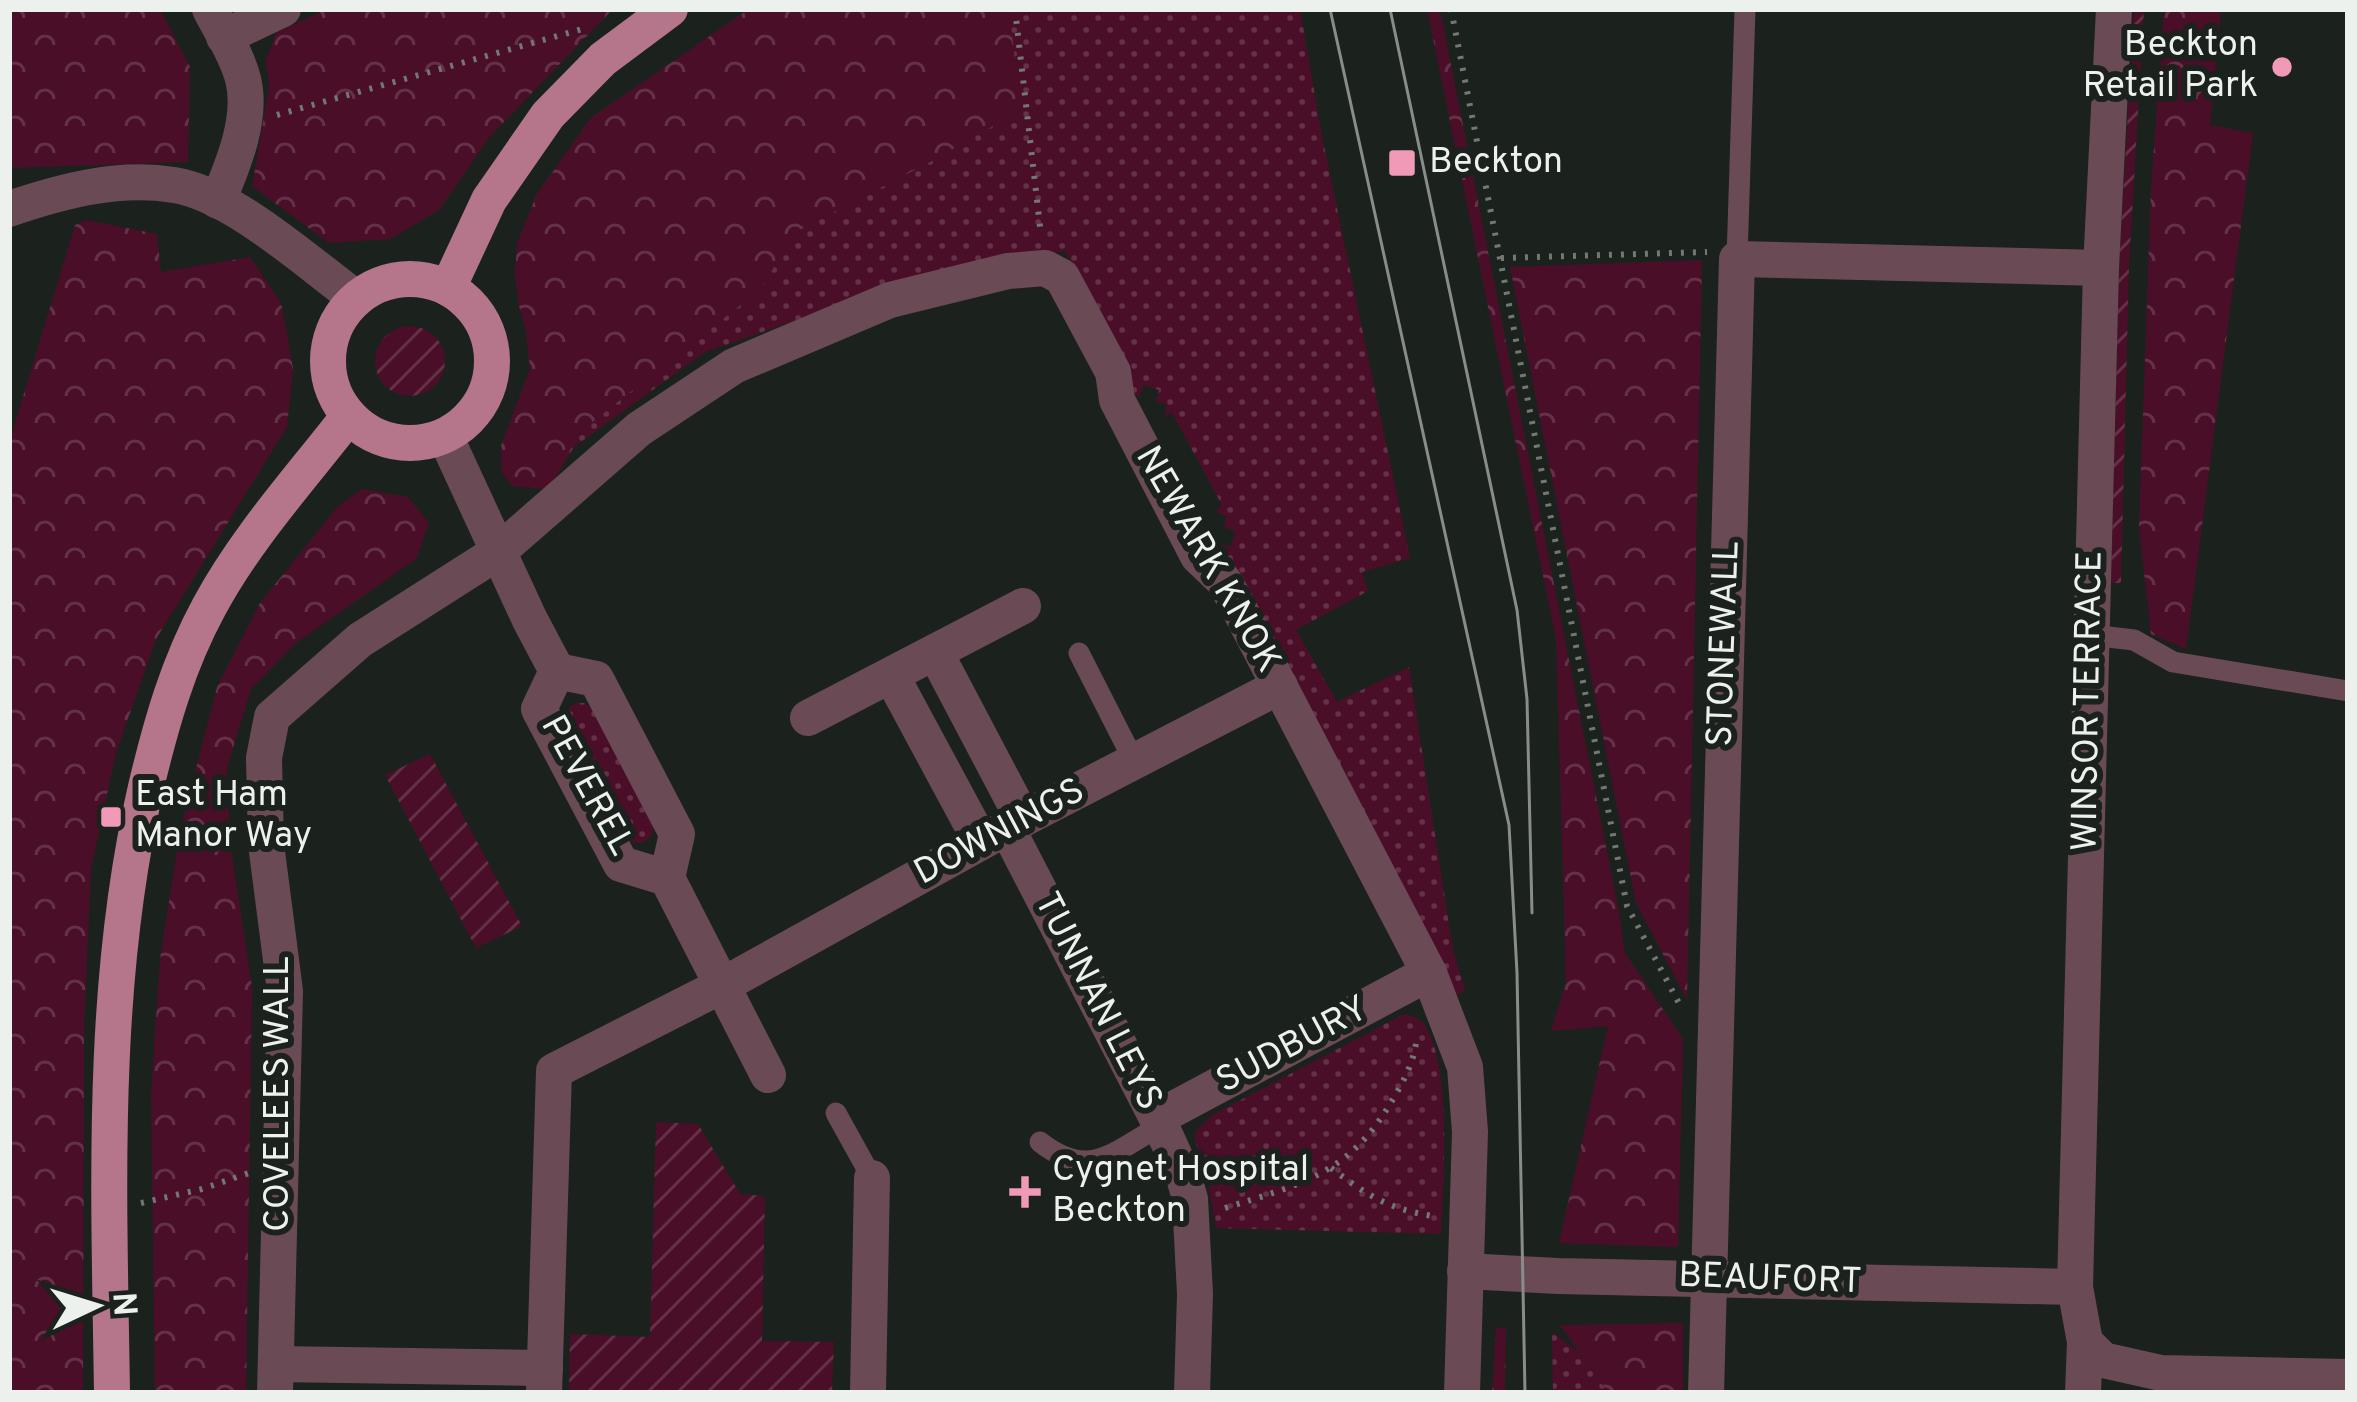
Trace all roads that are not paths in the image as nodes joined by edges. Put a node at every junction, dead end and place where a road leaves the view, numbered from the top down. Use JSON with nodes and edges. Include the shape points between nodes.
{"nodes":[{"id":1,"x":283,"y":9,"type":"edge"},
{"id":2,"x":670,"y":9,"type":"edge"},
{"id":3,"x":1744,"y":9,"type":"edge"},
{"id":4,"x":2114,"y":9,"type":"edge"},
{"id":5,"x":217,"y":23,"type":"edge"},
{"id":6,"x":218,"y":201,"type":"junction"},
{"id":7,"x":9,"y":208,"type":"edge"},
{"id":8,"x":1737,"y":255,"type":"junction"},
{"id":9,"x":2101,"y":268,"type":"junction"},
{"id":10,"x":448,"y":288,"type":"junction"},
{"id":11,"x":356,"y":298,"type":"junction"},
{"id":12,"x":348,"y":417,"type":"junction"},
{"id":13,"x":445,"y":436,"type":"junction"},
{"id":14,"x":498,"y":552,"type":"junction"},
{"id":15,"x":1023,"y":606,"type":"dead end"},
{"id":16,"x":2091,"y":635,"type":"junction"},
{"id":17,"x":935,"y":652,"type":"junction"},
{"id":18,"x":1079,"y":652,"type":"dead end"},
{"id":19,"x":556,"y":671,"type":"junction"},
{"id":20,"x":891,"y":675,"type":"junction"},
{"id":21,"x":1280,"y":686,"type":"junction"},
{"id":22,"x":2348,"y":691,"type":"edge"},
{"id":23,"x":808,"y":718,"type":"dead end"},
{"id":24,"x":1134,"y":761,"type":"junction"},
{"id":25,"x":1004,"y":830,"type":"junction"},
{"id":26,"x":667,"y":878,"type":"junction"},
{"id":27,"x":1429,"y":973,"type":"junction"},
{"id":28,"x":723,"y":985,"type":"junction"},
{"id":29,"x":768,"y":1076,"type":"dead end"},
{"id":30,"x":836,"y":1113,"type":"dead end"},
{"id":31,"x":1159,"y":1122,"type":"junction"},
{"id":32,"x":1040,"y":1142,"type":"dead end"},
{"id":33,"x":872,"y":1178,"type":"joint"},
{"id":34,"x":1465,"y":1270,"type":"junction"},
{"id":35,"x":1709,"y":1280,"type":"junction"},
{"id":36,"x":2075,"y":1287,"type":"junction"},
{"id":37,"x":2084,"y":1342,"type":"junction"},
{"id":38,"x":2348,"y":1377,"type":"edge"},
{"id":39,"x":275,"y":1378,"type":"edge"},
{"id":40,"x":544,"y":1380,"type":"edge"},
{"id":41,"x":112,"y":1393,"type":"edge"},
{"id":42,"x":868,"y":1393,"type":"edge"},
{"id":43,"x":1192,"y":1393,"type":"edge"},
{"id":44,"x":1462,"y":1393,"type":"edge"},
{"id":45,"x":1706,"y":1393,"type":"edge"},
{"id":46,"x":2083,"y":1393,"type":"edge"}],
"edges":[{"from":1,"to":5,"type":"street"},
{"from":2,"to":10,"type":"main road","via":[[603,59],[548,115],[489,200]]},
{"from":3,"to":8,"type":"lane"},
{"from":4,"to":9,"type":"street","name":"WINSOR TERRACE"},
{"from":5,"to":6,"type":"street","via":[[244,81],[239,149]]},
{"from":6,"to":7,"type":"street","via":[[176,185],[105,184]]},
{"from":6,"to":11,"type":"street"},
{"from":8,"to":9,"type":"street"},
{"from":8,"to":35,"type":"street","name":"STONEWALL"},
{"from":9,"to":16,"type":"street","name":"WINSOR TERRACE"},
{"from":10,"to":11,"type":"main road","via":[[400,279]]},
{"from":10,"to":13,"type":"main road","via":[[472,306],[493,363],[469,419]]},
{"from":11,"to":12,"type":"main road","via":[[329,343],[327,369]]},
{"from":12,"to":13,"type":"main road","via":[[393,442]]},
{"from":12,"to":41,"type":"main road","via":[[263,522],[210,605],[178,671],[156,745],[115,981]]},
{"from":13,"to":14,"type":"street","name":"PEVEREL"},
{"from":14,"to":19,"type":"street","name":"PEVEREL"},
{"from":14,"to":21,"type":"street","name":"NEWARK KNOK","via":[[639,429],[734,366],[890,300],[1045,268],[1062,277],[1198,556],[1223,580]]},
{"from":14,"to":39,"type":"street","name":"COVELEES WALL","via":[[360,640],[272,717],[264,758],[266,844],[285,991]]},
{"from":15,"to":17,"type":"street"},
{"from":16,"to":22,"type":"lane","via":[[2134,640],[2173,662]]},
{"from":16,"to":36,"type":"street","name":"WINSOR TERRACE"},
{"from":17,"to":20,"type":"street"},
{"from":17,"to":25,"type":"street"},
{"from":18,"to":24,"type":"lane"},
{"from":19,"to":26,"type":"street","name":"PEVEREL","via":[[596,679],[677,834]]},
{"from":19,"to":26,"type":"street","name":"PEVEREL","via":[[539,709],[621,864]]},
{"from":20,"to":23,"type":"street"},
{"from":20,"to":25,"type":"street"},
{"from":21,"to":24,"type":"street","name":"DOWNINGS"},
{"from":21,"to":27,"type":"street","name":"NEWARK KNOK"},
{"from":24,"to":25,"type":"street","name":"DOWNINGS"},
{"from":25,"to":28,"type":"street","name":"DOWNINGS"},
{"from":25,"to":31,"type":"street","name":"TUNNAN LEYS"},
{"from":26,"to":28,"type":"street","name":"PEVEREL"},
{"from":27,"to":31,"type":"street","name":"SUDBURY"},
{"from":27,"to":34,"type":"street","name":"NEWARK KNOK","via":[[1465,1067]]},
{"from":28,"to":29,"type":"street"},
{"from":28,"to":40,"type":"street","name":"DOWNINGS","via":[[554,1071]]},
{"from":30,"to":33,"type":"lane"},
{"from":31,"to":32,"type":"lane","via":[[1092,1162],[1057,1156]]},
{"from":31,"to":43,"type":"street","name":"TUNNAN LEYS","via":[[1190,1199]]},
{"from":33,"to":42,"type":"street"},
{"from":34,"to":35,"type":"street","name":"BEAUFORT"},
{"from":34,"to":44,"type":"street","name":"NEWARK KNOK"},
{"from":35,"to":36,"type":"street","name":"BEAUFORT"},
{"from":35,"to":45,"type":"street","name":"STONEWALL"},
{"from":36,"to":37,"type":"street","name":"WINSOR TERRACE"},
{"from":37,"to":38,"type":"street","via":[[2103,1360],[2161,1372]]},
{"from":37,"to":46,"type":"street","name":"WINSOR TERRACE"},
{"from":39,"to":40,"type":"street"}]}
